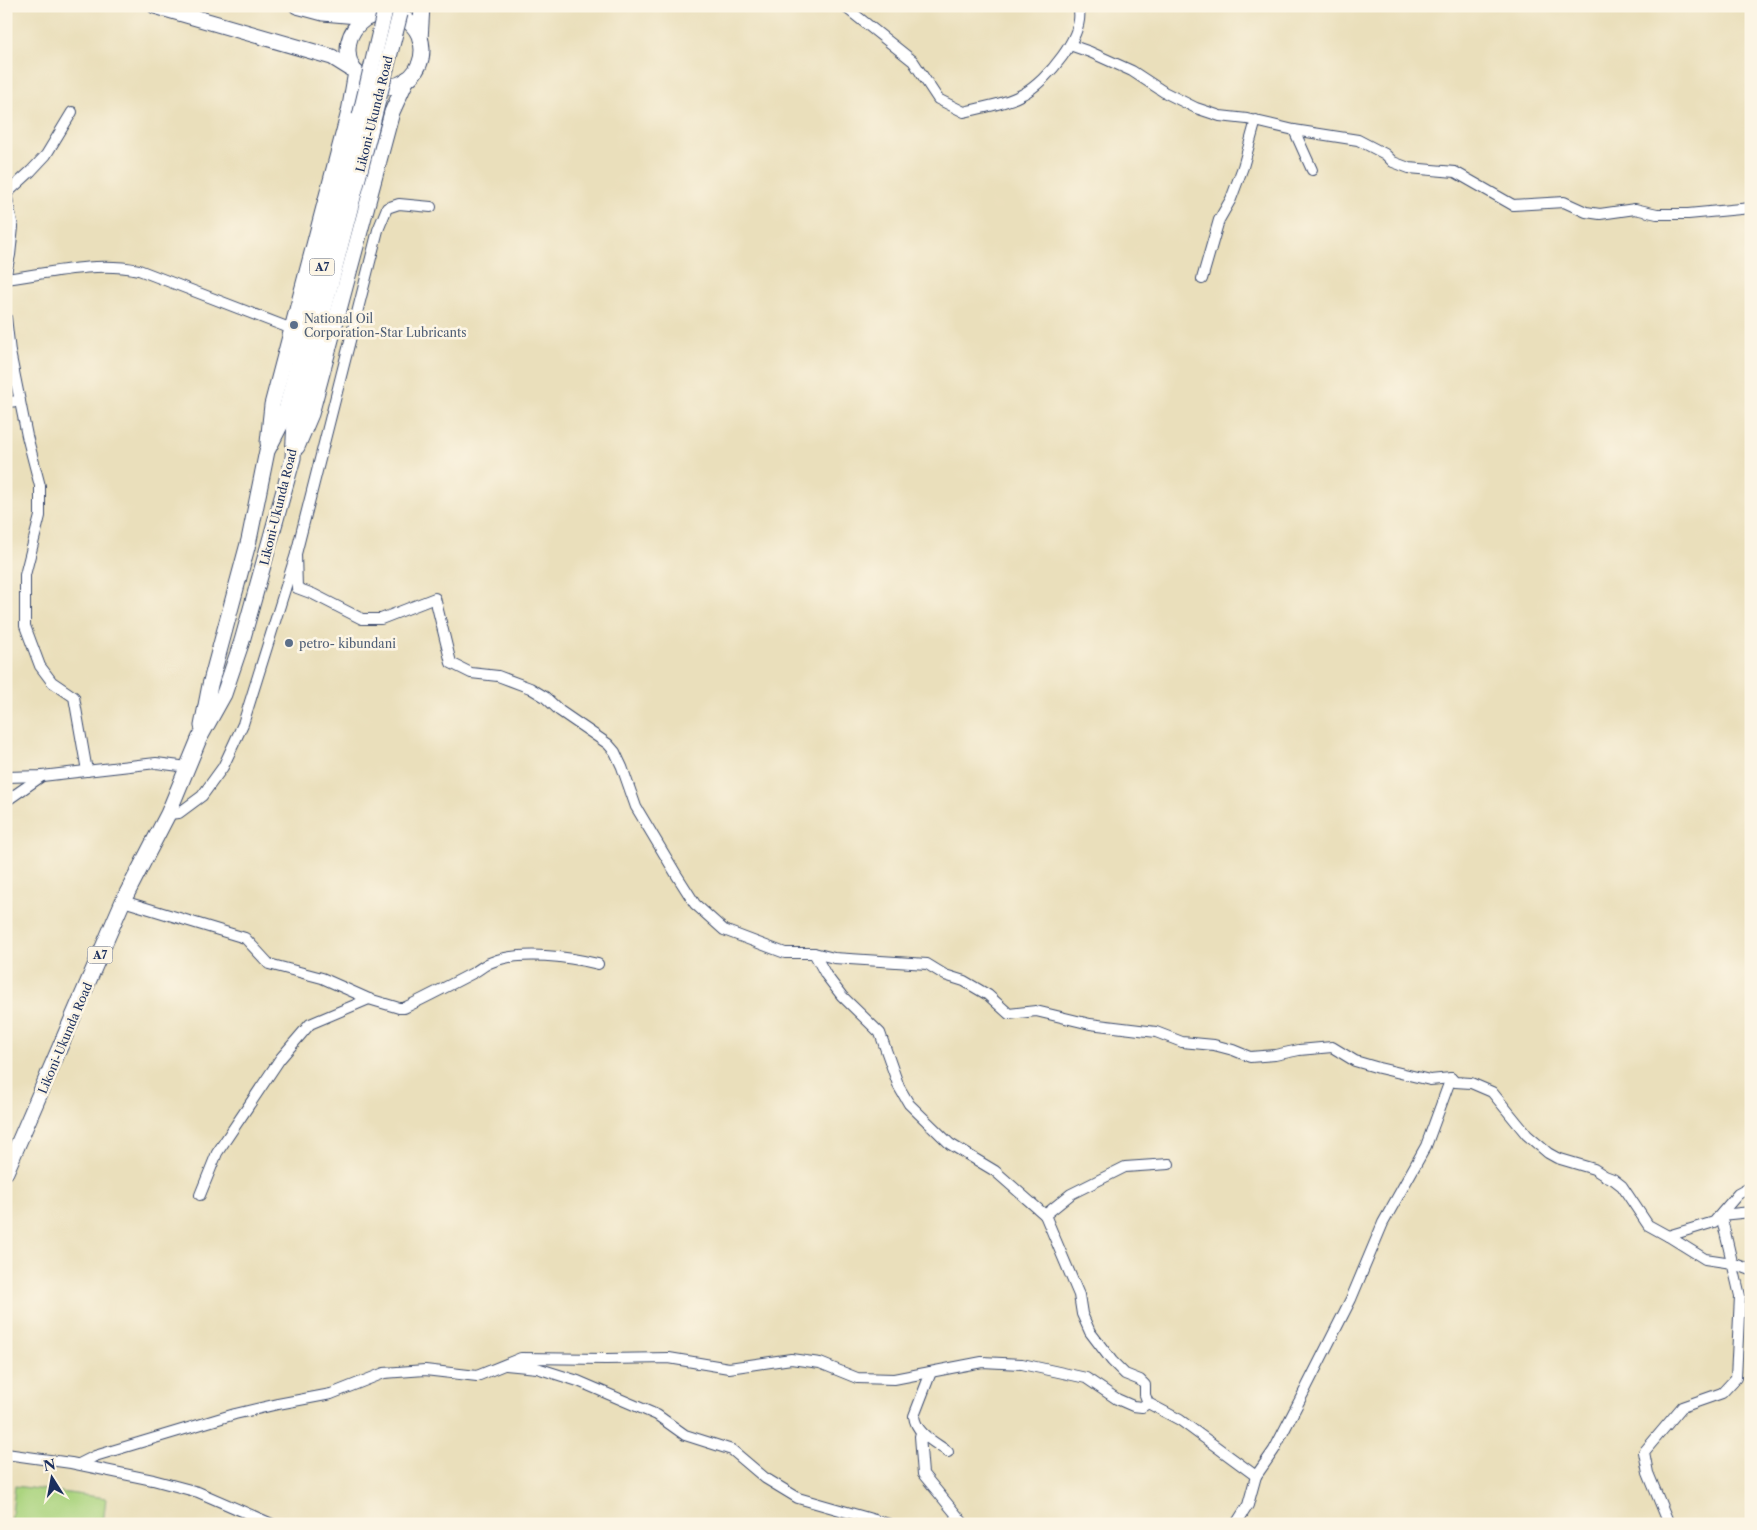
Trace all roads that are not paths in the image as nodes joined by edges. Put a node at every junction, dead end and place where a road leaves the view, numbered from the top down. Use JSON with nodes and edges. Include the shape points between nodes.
{"nodes":[{"id":1,"x":155,"y":6,"type":"edge"},
{"id":2,"x":297,"y":6,"type":"edge"},
{"id":3,"x":387,"y":6,"type":"edge"},
{"id":4,"x":402,"y":6,"type":"edge"},
{"id":5,"x":422,"y":6,"type":"edge"},
{"id":6,"x":844,"y":6,"type":"edge"},
{"id":7,"x":1078,"y":6,"type":"edge"},
{"id":8,"x":371,"y":12,"type":"edge"},
{"id":9,"x":420,"y":40,"type":"junction"},
{"id":10,"x":1070,"y":45,"type":"junction"},
{"id":11,"x":356,"y":72,"type":"junction"},
{"id":12,"x":407,"y":79,"type":"junction"},
{"id":13,"x":72,"y":112,"type":"dead end"},
{"id":14,"x":1256,"y":120,"type":"junction"},
{"id":15,"x":1294,"y":130,"type":"junction"},
{"id":16,"x":1312,"y":170,"type":"dead end"},
{"id":17,"x":6,"y":194,"type":"edge"},
{"id":18,"x":431,"y":207,"type":"dead end"},
{"id":19,"x":1751,"y":208,"type":"edge"},
{"id":20,"x":6,"y":272,"type":"edge"},
{"id":21,"x":6,"y":279,"type":"edge"},
{"id":22,"x":1202,"y":279,"type":"dead end"},
{"id":23,"x":6,"y":317,"type":"edge"},
{"id":24,"x":292,"y":329,"type":"junction"},
{"id":25,"x":20,"y":401,"type":"junction"},
{"id":26,"x":6,"y":402,"type":"edge"},
{"id":27,"x":290,"y":420,"type":"junction"},
{"id":28,"x":267,"y":451,"type":"junction"},
{"id":29,"x":293,"y":458,"type":"junction"},
{"id":30,"x":296,"y":554,"type":"junction"},
{"id":31,"x":199,"y":739,"type":"junction"},
{"id":32,"x":188,"y":767,"type":"junction"},
{"id":33,"x":87,"y":771,"type":"junction"},
{"id":34,"x":42,"y":776,"type":"junction"},
{"id":35,"x":6,"y":777,"type":"edge"},
{"id":36,"x":6,"y":801,"type":"edge"},
{"id":37,"x":168,"y":814,"type":"junction"},
{"id":38,"x":123,"y":901,"type":"junction"},
{"id":39,"x":814,"y":953,"type":"junction"},
{"id":40,"x":598,"y":964,"type":"dead end"},
{"id":41,"x":369,"y":999,"type":"junction"},
{"id":42,"x":1451,"y":1078,"type":"junction"},
{"id":43,"x":1169,"y":1164,"type":"dead end"},
{"id":44,"x":6,"y":1172,"type":"edge"},
{"id":45,"x":1751,"y":1187,"type":"edge"},
{"id":46,"x":200,"y":1195,"type":"dead end"},
{"id":47,"x":1751,"y":1212,"type":"edge"},
{"id":48,"x":1045,"y":1215,"type":"junction"},
{"id":49,"x":1721,"y":1215,"type":"junction"},
{"id":50,"x":1668,"y":1236,"type":"junction"},
{"id":51,"x":1732,"y":1263,"type":"junction"},
{"id":52,"x":1751,"y":1270,"type":"edge"},
{"id":53,"x":505,"y":1364,"type":"junction"},
{"id":54,"x":931,"y":1372,"type":"junction"},
{"id":55,"x":1148,"y":1403,"type":"junction"},
{"id":56,"x":923,"y":1434,"type":"junction"},
{"id":57,"x":948,"y":1452,"type":"dead end"},
{"id":58,"x":6,"y":1454,"type":"edge"},
{"id":59,"x":79,"y":1464,"type":"junction"},
{"id":60,"x":1256,"y":1476,"type":"junction"},
{"id":61,"x":272,"y":1524,"type":"edge"},
{"id":62,"x":888,"y":1524,"type":"edge"},
{"id":63,"x":964,"y":1524,"type":"edge"},
{"id":64,"x":1236,"y":1524,"type":"edge"},
{"id":65,"x":1669,"y":1524,"type":"edge"}],
"edges":[{"from":1,"to":11,"type":"highway","via":[[332,57]]},
{"from":2,"to":8,"type":"highway","via":[[323,13]]},
{"from":3,"to":27,"type":"highway","name":"Likoni-Ukunda Road","number":"A7","bridge":true},
{"from":4,"to":27,"type":"highway","name":"Likoni-Ukunda Road","number":"A7","bridge":true},
{"from":5,"to":9,"type":"highway"},
{"from":6,"to":10,"type":"street","via":[[913,61],[938,99],[964,112],[1006,102],[1025,93],[1052,68]]},
{"from":7,"to":10,"type":"street","via":[[1079,23]]},
{"from":8,"to":9,"type":"highway","via":[[397,16],[409,22]]},
{"from":8,"to":11,"type":"highway","via":[[357,26],[348,45],[349,60]]},
{"from":9,"to":12,"type":"highway","via":[[420,62]]},
{"from":10,"to":14,"type":"street","via":[[1132,71],[1196,108],[1220,116]]},
{"from":11,"to":12,"type":"highway","via":[[366,82],[380,86],[394,85]]},
{"from":11,"to":24,"type":"highway","via":[[349,112]]},
{"from":12,"to":29,"type":"highway","via":[[392,112],[311,414]]},
{"from":13,"to":17,"type":"street","via":[[46,155]]},
{"from":14,"to":15,"type":"street"},
{"from":14,"to":22,"type":"street","via":[[1244,167],[1218,220]]},
{"from":15,"to":16,"type":"street"},
{"from":15,"to":19,"type":"street","via":[[1358,140],[1409,168],[1456,172],[1513,205],[1564,202],[1586,212],[1600,214],[1635,209],[1672,214]]},
{"from":17,"to":20,"type":"street","via":[[13,227]]},
{"from":18,"to":30,"type":"street","via":[[399,204],[386,208]]},
{"from":21,"to":24,"type":"street","via":[[84,268],[122,267],[139,270]]},
{"from":23,"to":25,"type":"street"},
{"from":24,"to":28,"type":"highway","via":[[272,405]]},
{"from":25,"to":26,"type":"street"},
{"from":25,"to":33,"type":"street","via":[[40,486],[40,516],[25,575],[26,626],[40,666],[52,682],[74,697]]},
{"from":27,"to":28,"type":"highway","name":"Likoni-Ukunda Road","number":"A7"},
{"from":27,"to":29,"type":"highway","name":"Likoni-Ukunda Road","number":"A7"},
{"from":28,"to":31,"type":"highway","name":"Likoni-Ukunda Road","number":"A7","via":[[249,540]]},
{"from":29,"to":31,"type":"highway","name":"Likoni-Ukunda Road","number":"A7","via":[[242,642],[224,694]]},
{"from":30,"to":37,"type":"street","via":[[244,724],[222,767],[202,796],[179,813]]},
{"from":30,"to":39,"type":"street","via":[[297,588],[362,619],[380,619],[435,598],[451,663],[472,673],[498,676],[530,688],[615,752],[636,807],[695,904],[724,930],[785,953]]},
{"from":31,"to":32,"type":"highway","name":"Likoni-Ukunda Road","number":"A7"},
{"from":32,"to":33,"type":"street","via":[[156,763]]},
{"from":32,"to":37,"type":"highway","name":"Likoni-Ukunda Road","number":"A7"},
{"from":33,"to":34,"type":"street"},
{"from":34,"to":35,"type":"street"},
{"from":34,"to":36,"type":"street"},
{"from":37,"to":38,"type":"highway","name":"Likoni-Ukunda Road","number":"A7"},
{"from":38,"to":41,"type":"street","via":[[245,938],[269,964],[322,978]]},
{"from":38,"to":44,"type":"highway","name":"Likoni-Ukunda Road","number":"A7"},
{"from":39,"to":42,"type":"street","via":[[834,958],[927,964],[988,995],[1009,1014],[1036,1011],[1090,1024],[1156,1032],[1182,1042],[1214,1045],[1250,1057],[1332,1047],[1355,1061],[1379,1068],[1430,1080]]},
{"from":39,"to":48,"type":"street","via":[[842,996],[880,1032],[899,1087],[910,1104],[950,1144],[995,1171]]},
{"from":40,"to":41,"type":"street","via":[[574,958],[530,956],[499,960],[404,1008]]},
{"from":41,"to":46,"type":"street","via":[[310,1024],[280,1059],[217,1154]]},
{"from":42,"to":50,"type":"street","via":[[1455,1082],[1471,1082],[1492,1092],[1527,1135],[1548,1153],[1613,1179],[1622,1186],[1648,1225]]},
{"from":42,"to":60,"type":"street","via":[[1426,1146],[1383,1222],[1351,1299],[1305,1390],[1274,1450]]},
{"from":43,"to":48,"type":"street","via":[[1125,1167],[1071,1194]]},
{"from":45,"to":49,"type":"street","via":[[1738,1194]]},
{"from":47,"to":49,"type":"street"},
{"from":48,"to":55,"type":"street","via":[[1079,1294],[1082,1314],[1090,1332],[1112,1361],[1145,1385]]},
{"from":49,"to":50,"type":"street","via":[[1714,1222]]},
{"from":49,"to":51,"type":"street"},
{"from":50,"to":51,"type":"street","via":[[1705,1259]]},
{"from":51,"to":52,"type":"street"},
{"from":51,"to":65,"type":"street","via":[[1740,1296],[1736,1378],[1722,1393],[1682,1407],[1644,1452],[1648,1473]]},
{"from":53,"to":54,"type":"street","via":[[521,1358],[669,1358],[729,1368],[791,1359],[820,1363],[856,1378],[894,1379]]},
{"from":53,"to":59,"type":"street","via":[[477,1376],[426,1370],[384,1373],[331,1394],[235,1414],[95,1456]]},
{"from":53,"to":62,"type":"street","via":[[537,1368],[578,1381],[657,1415],[685,1435],[732,1450],[765,1478],[798,1498]]},
{"from":54,"to":55,"type":"street","via":[[982,1362],[1022,1364],[1086,1378],[1134,1406],[1142,1407]]},
{"from":54,"to":56,"type":"street","via":[[914,1416]]},
{"from":55,"to":60,"type":"street","via":[[1180,1420]]},
{"from":56,"to":57,"type":"street"},
{"from":56,"to":63,"type":"street","via":[[920,1436],[923,1474]]},
{"from":58,"to":59,"type":"street"},
{"from":59,"to":61,"type":"street","via":[[198,1492]]},
{"from":60,"to":64,"type":"street","via":[[1248,1505]]}]}
